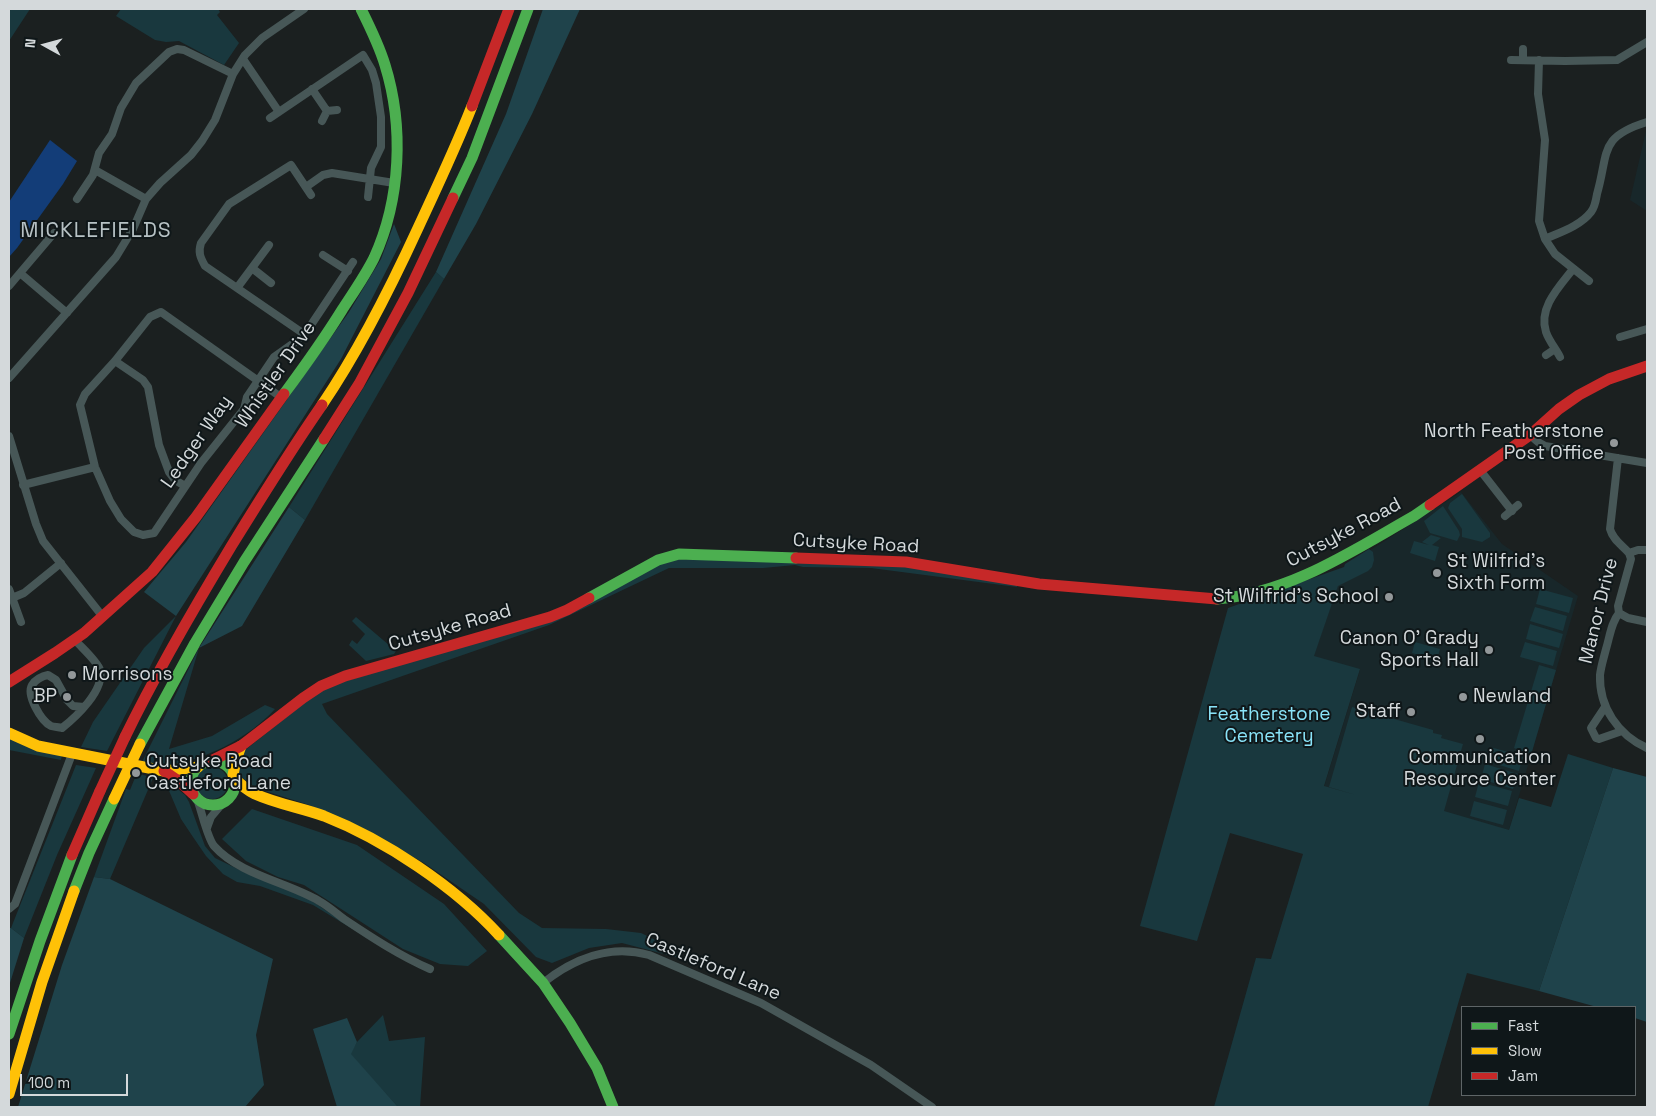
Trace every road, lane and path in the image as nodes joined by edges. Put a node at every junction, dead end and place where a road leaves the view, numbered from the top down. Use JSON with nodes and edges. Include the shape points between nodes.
{"nodes":[{"id":1,"x":302,"y":9,"type":"edge"},
{"id":2,"x":361,"y":9,"type":"edge"},
{"id":3,"x":509,"y":9,"type":"edge"},
{"id":4,"x":528,"y":9,"type":"edge"},
{"id":5,"x":1647,"y":42,"type":"edge"},
{"id":6,"x":1523,"y":50,"type":"dead end"},
{"id":7,"x":243,"y":59,"type":"junction"},
{"id":8,"x":1511,"y":60,"type":"dead end"},
{"id":9,"x":1523,"y":60,"type":"junction"},
{"id":10,"x":1539,"y":60,"type":"junction"},
{"id":11,"x":233,"y":74,"type":"junction"},
{"id":12,"x":312,"y":89,"type":"junction"},
{"id":13,"x":337,"y":110,"type":"dead end"},
{"id":14,"x":327,"y":111,"type":"junction"},
{"id":15,"x":279,"y":112,"type":"junction"},
{"id":16,"x":270,"y":118,"type":"dead end"},
{"id":17,"x":322,"y":121,"type":"dead end"},
{"id":18,"x":1647,"y":122,"type":"edge"},
{"id":19,"x":95,"y":170,"type":"junction"},
{"id":20,"x":370,"y":179,"type":"junction"},
{"id":21,"x":394,"y":183,"type":"junction"},
{"id":22,"x":306,"y":187,"type":"junction"},
{"id":23,"x":311,"y":195,"type":"dead end"},
{"id":24,"x":368,"y":197,"type":"dead end"},
{"id":25,"x":77,"y":199,"type":"dead end"},
{"id":26,"x":146,"y":199,"type":"junction"},
{"id":27,"x":54,"y":233,"type":"dead end"},
{"id":28,"x":1545,"y":239,"type":"junction"},
{"id":29,"x":269,"y":245,"type":"dead end"},
{"id":30,"x":324,"y":255,"type":"dead end"},
{"id":31,"x":353,"y":262,"type":"dead end"},
{"id":32,"x":252,"y":268,"type":"junction"},
{"id":33,"x":1572,"y":268,"type":"junction"},
{"id":34,"x":348,"y":271,"type":"junction"},
{"id":35,"x":20,"y":273,"type":"junction"},
{"id":36,"x":1589,"y":281,"type":"dead end"},
{"id":37,"x":271,"y":283,"type":"dead end"},
{"id":38,"x":9,"y":286,"type":"edge"},
{"id":39,"x":237,"y":288,"type":"junction"},
{"id":40,"x":67,"y":313,"type":"junction"},
{"id":41,"x":1647,"y":329,"type":"edge"},
{"id":42,"x":304,"y":334,"type":"junction"},
{"id":43,"x":1620,"y":337,"type":"dead end"},
{"id":44,"x":1556,"y":349,"type":"junction"},
{"id":45,"x":1546,"y":355,"type":"dead end"},
{"id":46,"x":1560,"y":357,"type":"dead end"},
{"id":47,"x":115,"y":361,"type":"junction"},
{"id":48,"x":1647,"y":366,"type":"edge"},
{"id":49,"x":9,"y":378,"type":"edge"},
{"id":50,"x":258,"y":380,"type":"junction"},
{"id":51,"x":282,"y":398,"type":"junction"},
{"id":52,"x":1530,"y":435,"type":"junction"},
{"id":53,"x":9,"y":436,"type":"edge"},
{"id":54,"x":11,"y":451,"type":"edge"},
{"id":55,"x":1618,"y":458,"type":"junction"},
{"id":56,"x":1647,"y":463,"type":"edge"},
{"id":57,"x":95,"y":466,"type":"junction"},
{"id":58,"x":1480,"y":470,"type":"junction"},
{"id":59,"x":23,"y":485,"type":"junction"},
{"id":60,"x":185,"y":486,"type":"junction"},
{"id":61,"x":1512,"y":511,"type":"dead end"},
{"id":62,"x":1647,"y":550,"type":"edge"},
{"id":63,"x":1629,"y":553,"type":"junction"},
{"id":64,"x":61,"y":563,"type":"junction"},
{"id":65,"x":9,"y":589,"type":"edge"},
{"id":66,"x":12,"y":598,"type":"junction"},
{"id":67,"x":1619,"y":613,"type":"junction"},
{"id":68,"x":103,"y":617,"type":"junction"},
{"id":69,"x":21,"y":622,"type":"dead end"},
{"id":70,"x":1647,"y":622,"type":"edge"},
{"id":71,"x":75,"y":640,"type":"junction"},
{"id":72,"x":9,"y":681,"type":"edge"},
{"id":73,"x":84,"y":707,"type":"junction"},
{"id":74,"x":1605,"y":707,"type":"junction"},
{"id":75,"x":1622,"y":731,"type":"junction"},
{"id":76,"x":11,"y":733,"type":"edge"},
{"id":77,"x":241,"y":746,"type":"junction"},
{"id":78,"x":1647,"y":748,"type":"edge"},
{"id":79,"x":72,"y":754,"type":"junction"},
{"id":80,"x":211,"y":761,"type":"junction"},
{"id":81,"x":198,"y":767,"type":"junction"},
{"id":82,"x":164,"y":771,"type":"junction"},
{"id":83,"x":234,"y":776,"type":"junction"},
{"id":84,"x":255,"y":794,"type":"junction"},
{"id":85,"x":195,"y":797,"type":"junction"},
{"id":86,"x":224,"y":802,"type":"junction"},
{"id":87,"x":207,"y":828,"type":"junction"},
{"id":88,"x":9,"y":909,"type":"edge"},
{"id":89,"x":430,"y":969,"type":"dead end"},
{"id":90,"x":543,"y":983,"type":"junction"},
{"id":91,"x":9,"y":1034,"type":"edge"},
{"id":92,"x":9,"y":1094,"type":"edge"},
{"id":93,"x":613,"y":1107,"type":"edge"},
{"id":94,"x":932,"y":1107,"type":"edge"}],
"edges":[{"from":1,"to":7,"type":"street","via":[[262,38]]},
{"from":2,"to":21,"type":"main road","name":"Whistler Drive","via":[[378,42],[392,92],[397,132]]},
{"from":3,"to":91,"type":"main road","bridge":true,"via":[[455,149],[385,299],[340,378],[288,454],[198,601],[139,708],[63,875]]},
{"from":4,"to":92,"type":"main road","bridge":true,"via":[[472,158],[408,293],[359,384],[254,546],[195,643],[140,744],[82,870],[56,938]]},
{"from":5,"to":10,"type":"street","via":[[1617,60]]},
{"from":6,"to":9,"type":"street"},
{"from":7,"to":11,"type":"street"},
{"from":7,"to":15,"type":"street"},
{"from":8,"to":9,"type":"street"},
{"from":9,"to":10,"type":"street"},
{"from":10,"to":28,"type":"street","via":[[1538,94],[1545,140],[1538,214]]},
{"from":11,"to":19,"type":"street","via":[[184,50],[169,52],[128,95],[112,134],[99,153]]},
{"from":11,"to":26,"type":"street","via":[[215,120],[202,142]]},
{"from":12,"to":14,"type":"street"},
{"from":12,"to":15,"type":"street"},
{"from":12,"to":20,"type":"street","via":[[363,55],[372,70],[381,108],[381,147]]},
{"from":13,"to":14,"type":"street"},
{"from":14,"to":17,"type":"street"},
{"from":15,"to":16,"type":"street"},
{"from":18,"to":28,"type":"street","via":[[1615,136],[1605,155],[1592,210],[1581,222]]},
{"from":19,"to":25,"type":"street"},
{"from":19,"to":26,"type":"street"},
{"from":20,"to":21,"type":"street"},
{"from":20,"to":22,"type":"street","via":[[332,173],[323,175]]},
{"from":20,"to":24,"type":"street"},
{"from":21,"to":51,"type":"main road","name":"Whistler Drive","via":[[386,225],[366,273]]},
{"from":22,"to":23,"type":"street"},
{"from":22,"to":39,"type":"street","via":[[291,165],[229,204],[202,243],[200,258],[205,266]]},
{"from":26,"to":40,"type":"street","via":[[116,257]]},
{"from":27,"to":35,"type":"street"},
{"from":28,"to":33,"type":"street","via":[[1555,254]]},
{"from":29,"to":32,"type":"street"},
{"from":30,"to":34,"type":"street"},
{"from":31,"to":34,"type":"street","name":"Ledger Way"},
{"from":32,"to":37,"type":"street"},
{"from":32,"to":39,"type":"street"},
{"from":33,"to":36,"type":"street"},
{"from":33,"to":44,"type":"street","via":[[1545,312],[1546,332]]},
{"from":34,"to":42,"type":"street","name":"Ledger Way"},
{"from":35,"to":38,"type":"street"},
{"from":35,"to":40,"type":"street"},
{"from":39,"to":42,"type":"street"},
{"from":40,"to":49,"type":"street"},
{"from":41,"to":43,"type":"street"},
{"from":42,"to":50,"type":"street","name":"Ledger Way","via":[[277,354]]},
{"from":44,"to":45,"type":"street"},
{"from":44,"to":46,"type":"street"},
{"from":47,"to":50,"type":"street","name":"Ledger Way","via":[[150,317],[161,312]]},
{"from":47,"to":57,"type":"street","name":"Ledger Way","via":[[80,402]]},
{"from":47,"to":60,"type":"street","via":[[148,387],[159,445],[169,472]]},
{"from":48,"to":52,"type":"main road","name":"Cutsyke Road","via":[[1609,379],[1579,395]]},
{"from":50,"to":51,"type":"street"},
{"from":50,"to":60,"type":"street","name":"Ledger Way","via":[[247,396],[244,409]]},
{"from":51,"to":68,"type":"main road","name":"Whistler Drive","via":[[169,552]]},
{"from":52,"to":55,"type":"street","via":[[1545,446]]},
{"from":52,"to":58,"type":"main road","name":"Cutsyke Road"},
{"from":53,"to":54,"type":"street"},
{"from":54,"to":59,"type":"street"},
{"from":55,"to":56,"type":"street"},
{"from":55,"to":63,"type":"street","via":[[1610,529],[1615,540]]},
{"from":57,"to":59,"type":"street"},
{"from":57,"to":60,"type":"street","name":"Ledger Way","via":[[120,519],[134,532],[143,535],[154,533]]},
{"from":58,"to":61,"type":"street"},
{"from":58,"to":77,"type":"main road","name":"Cutsyke Road","via":[[1414,516],[1307,575],[1224,598],[1039,584],[906,562],[694,554],[672,556],[658,560],[550,617],[345,676],[321,686]]},
{"from":59,"to":64,"type":"street","via":[[43,541]]},
{"from":62,"to":63,"type":"street"},
{"from":63,"to":67,"type":"street","name":"Manor Drive","via":[[1631,560],[1618,606]]},
{"from":64,"to":66,"type":"street","via":[[24,593]]},
{"from":64,"to":68,"type":"street"},
{"from":65,"to":66,"type":"street"},
{"from":66,"to":69,"type":"street"},
{"from":67,"to":70,"type":"street"},
{"from":67,"to":74,"type":"street","name":"Manor Drive","via":[[1613,623],[1600,675]]},
{"from":68,"to":71,"type":"main road","name":"Whistler Drive"},
{"from":71,"to":72,"type":"main road","name":"Whistler Drive"},
{"from":71,"to":73,"type":"street","via":[[100,670],[100,680]]},
{"from":73,"to":73,"type":"street","via":[[62,728],[50,726],[41,719],[35,706],[30,693],[32,685],[48,675],[56,680],[73,706]]},
{"from":74,"to":75,"type":"street","name":"Manor Drive"},
{"from":74,"to":75,"type":"street","via":[[1591,728],[1596,738]]},
{"from":75,"to":78,"type":"street","name":"Manor Drive"},
{"from":76,"to":79,"type":"main road","via":[[38,746]]},
{"from":77,"to":80,"type":"main road","name":"Cutsyke Road"},
{"from":77,"to":83,"type":"main road","via":[[234,764]]},
{"from":79,"to":82,"type":"main road"},
{"from":79,"to":88,"type":"street","via":[[15,904]]},
{"from":80,"to":81,"type":"main road"},
{"from":80,"to":83,"type":"main road","via":[[223,764]]},
{"from":81,"to":82,"type":"main road"},
{"from":81,"to":85,"type":"main road","via":[[191,780]]},
{"from":82,"to":85,"type":"main road"},
{"from":83,"to":84,"type":"main road"},
{"from":83,"to":86,"type":"main road","via":[[234,790]]},
{"from":84,"to":86,"type":"main road"},
{"from":84,"to":90,"type":"main road","via":[[324,816],[405,858],[483,918]]},
{"from":85,"to":86,"type":"main road","via":[[209,806]]},
{"from":85,"to":87,"type":"street"},
{"from":86,"to":87,"type":"street","via":[[211,817]]},
{"from":87,"to":89,"type":"street","via":[[214,846],[248,870],[320,901],[377,940]]},
{"from":90,"to":93,"type":"main road","via":[[597,1068]]},
{"from":90,"to":94,"type":"street","name":"Castleford Lane","via":[[567,966],[603,952],[630,951],[649,955],[761,1003],[849,1052]]}]}
